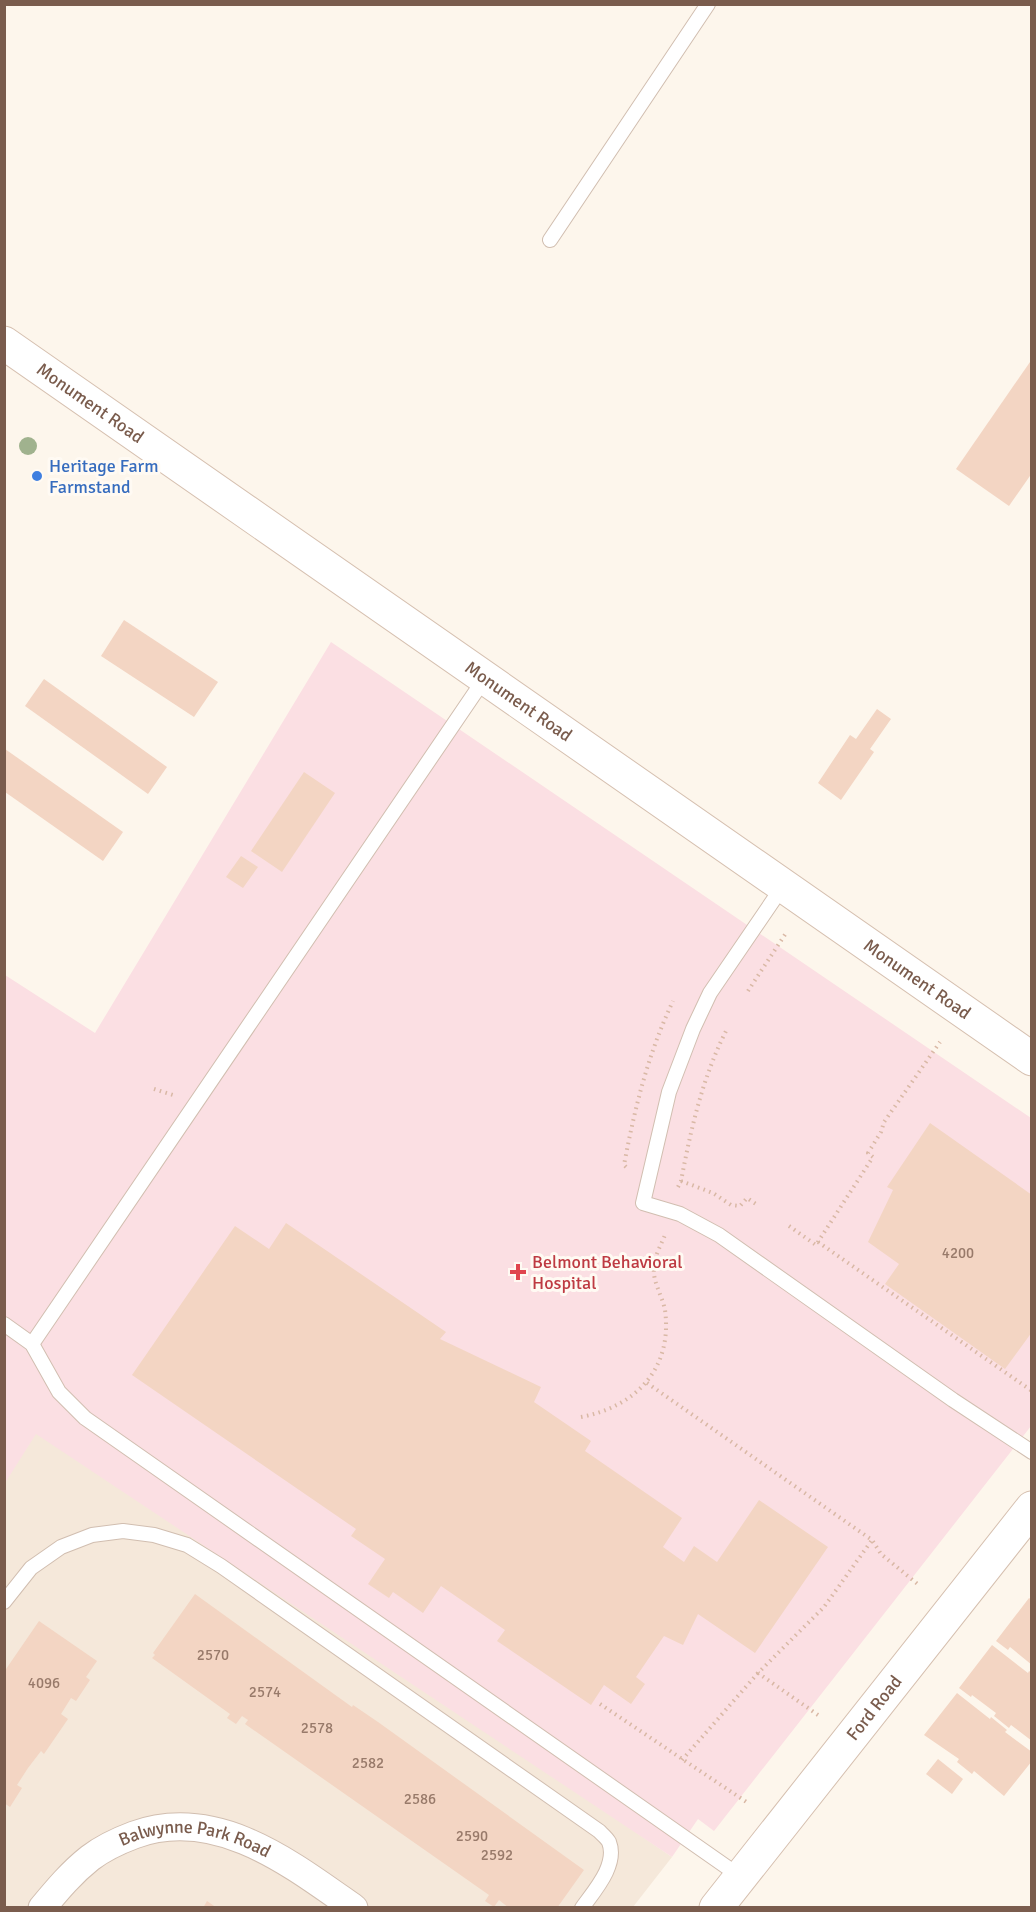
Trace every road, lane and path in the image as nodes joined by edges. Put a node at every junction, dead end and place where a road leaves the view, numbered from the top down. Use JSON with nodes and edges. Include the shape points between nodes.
{"nodes":[{"id":1,"x":708,"y":4,"type":"edge"},
{"id":2,"x":550,"y":240,"type":"dead end"},
{"id":3,"x":4,"y":343,"type":"edge"},
{"id":4,"x":484,"y":678,"type":"junction"},
{"id":5,"x":783,"y":886,"type":"junction"},
{"id":6,"x":786,"y":933,"type":"dead end"},
{"id":7,"x":748,"y":991,"type":"dead end"},
{"id":8,"x":726,"y":1031,"type":"dead end"},
{"id":9,"x":940,"y":1042,"type":"dead end"},
{"id":10,"x":1032,"y":1059,"type":"edge"},
{"id":11,"x":154,"y":1089,"type":"dead end"},
{"id":12,"x":183,"y":1097,"type":"dead end"},
{"id":13,"x":681,"y":1181,"type":"junction"},
{"id":14,"x":677,"y":1188,"type":"dead end"},
{"id":15,"x":756,"y":1204,"type":"dead end"},
{"id":16,"x":789,"y":1226,"type":"dead end"},
{"id":17,"x":666,"y":1232,"type":"dead end"},
{"id":18,"x":818,"y":1242,"type":"junction"},
{"id":19,"x":4,"y":1324,"type":"edge"},
{"id":20,"x":32,"y":1344,"type":"junction"},
{"id":21,"x":646,"y":1383,"type":"junction"},
{"id":22,"x":1032,"y":1391,"type":"edge"},
{"id":23,"x":581,"y":1416,"type":"dead end"},
{"id":24,"x":1032,"y":1452,"type":"edge"},
{"id":25,"x":1032,"y":1508,"type":"edge"},
{"id":26,"x":872,"y":1540,"type":"junction"},
{"id":27,"x":920,"y":1586,"type":"dead end"},
{"id":28,"x":4,"y":1602,"type":"edge"},
{"id":29,"x":758,"y":1673,"type":"junction"},
{"id":30,"x":600,"y":1704,"type":"dead end"},
{"id":31,"x":818,"y":1716,"type":"dead end"},
{"id":32,"x":682,"y":1760,"type":"junction"},
{"id":33,"x":748,"y":1803,"type":"dead end"},
{"id":34,"x":741,"y":1877,"type":"junction"},
{"id":35,"x":42,"y":1908,"type":"edge"},
{"id":36,"x":354,"y":1908,"type":"edge"},
{"id":37,"x":582,"y":1908,"type":"edge"},
{"id":38,"x":716,"y":1908,"type":"edge"}],
"edges":[{"from":1,"to":2,"type":"lane"},
{"from":3,"to":4,"type":"street","name":"Monument Road"},
{"from":4,"to":5,"type":"street","name":"Monument Road"},
{"from":4,"to":20,"type":"lane"},
{"from":5,"to":10,"type":"street","name":"Monument Road"},
{"from":5,"to":24,"type":"lane","via":[[710,993],[693,1029],[669,1092],[643,1203],[680,1214],[719,1235]]},
{"from":6,"to":7,"type":"path"},
{"from":8,"to":13,"type":"path","via":[[705,1080]]},
{"from":9,"to":18,"type":"path","via":[[884,1122],[868,1153],[873,1157]]},
{"from":11,"to":12,"type":"path"},
{"from":13,"to":14,"type":"path"},
{"from":13,"to":15,"type":"path","via":[[713,1193],[730,1205],[740,1206],[747,1198]]},
{"from":16,"to":18,"type":"path","via":[[816,1245]]},
{"from":17,"to":21,"type":"path","via":[[654,1268],[664,1308],[664,1338]]},
{"from":18,"to":22,"type":"path"},
{"from":19,"to":20,"type":"lane"},
{"from":20,"to":34,"type":"lane","via":[[59,1392],[85,1418]]},
{"from":21,"to":23,"type":"path","via":[[618,1406]]},
{"from":21,"to":26,"type":"path"},
{"from":25,"to":34,"type":"street","name":"Ford Road"},
{"from":26,"to":27,"type":"path","via":[[881,1554]]},
{"from":26,"to":29,"type":"path","via":[[824,1607]]},
{"from":28,"to":37,"type":"lane","via":[[31,1568],[61,1548],[92,1535],[123,1531],[153,1534],[187,1545],[599,1831],[609,1842],[610,1859]]},
{"from":29,"to":31,"type":"path"},
{"from":29,"to":32,"type":"path"},
{"from":30,"to":32,"type":"path"},
{"from":32,"to":33,"type":"path"},
{"from":34,"to":38,"type":"street","name":"Ford Road"},
{"from":35,"to":36,"type":"street","name":"Balwynne Park Road","via":[[67,1878],[114,1843],[167,1827],[197,1827],[252,1843]]}]}
